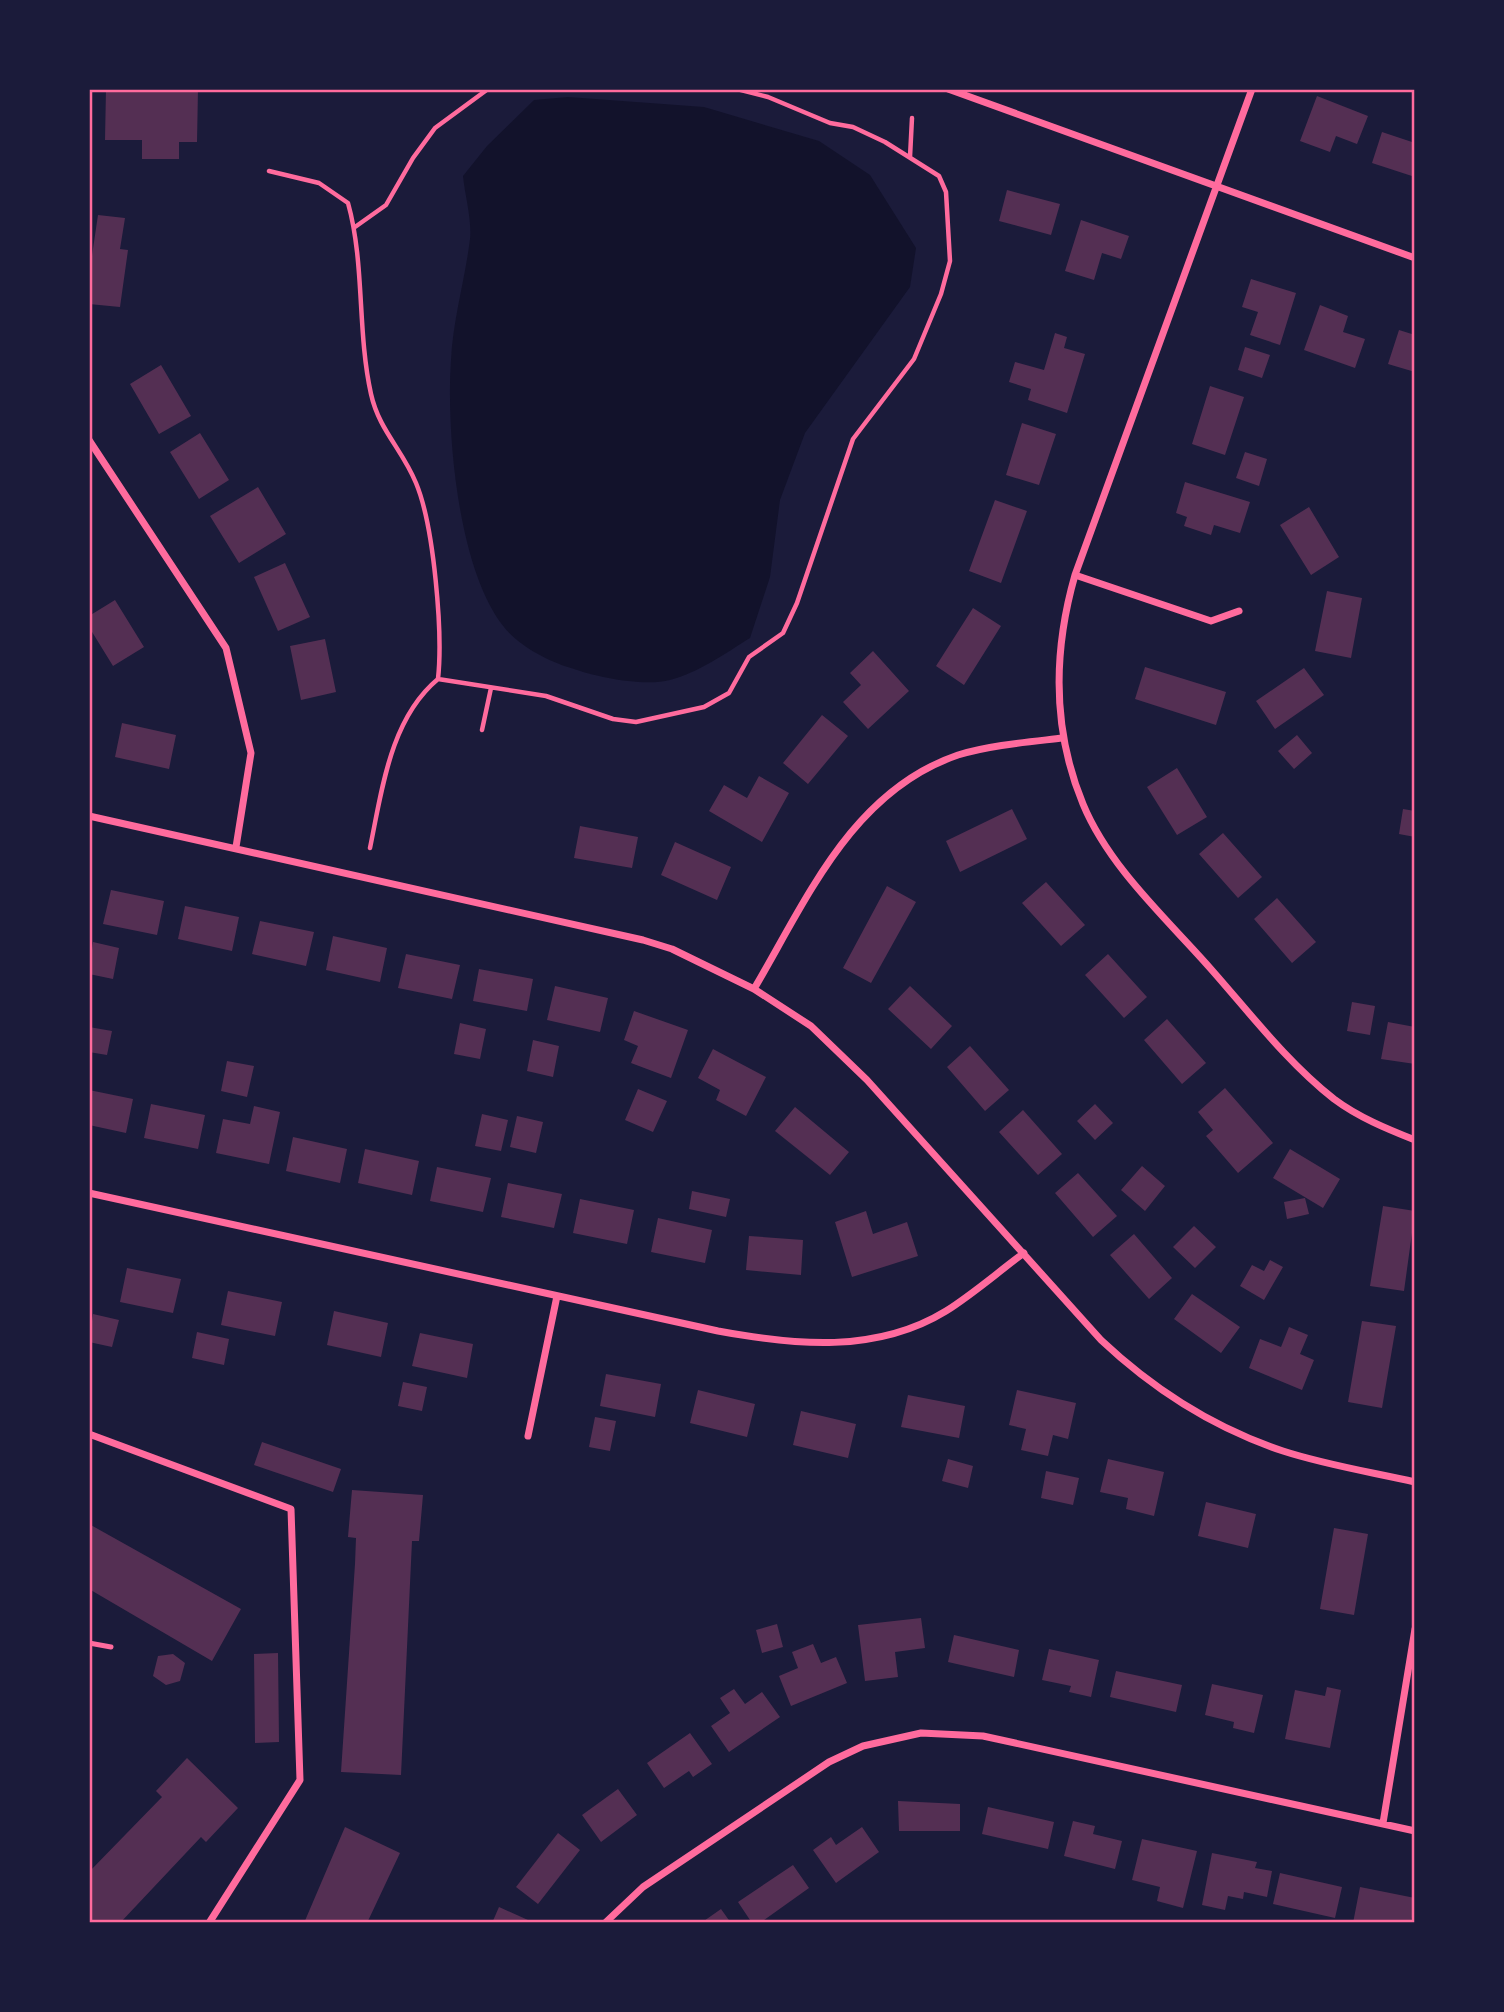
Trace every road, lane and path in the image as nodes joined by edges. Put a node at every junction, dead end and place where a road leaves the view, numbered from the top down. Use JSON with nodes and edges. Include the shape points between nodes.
{"nodes":[{"id":1,"x":488,"y":89,"type":"edge"},
{"id":2,"x":737,"y":89,"type":"edge"},
{"id":3,"x":948,"y":89,"type":"edge"},
{"id":4,"x":1252,"y":89,"type":"edge"},
{"id":5,"x":912,"y":118,"type":"dead end"},
{"id":6,"x":910,"y":157,"type":"junction"},
{"id":7,"x":269,"y":171,"type":"dead end"},
{"id":8,"x":1217,"y":187,"type":"junction"},
{"id":9,"x":355,"y":227,"type":"junction"},
{"id":10,"x":1415,"y":258,"type":"edge"},
{"id":11,"x":89,"y":440,"type":"edge"},
{"id":12,"x":1075,"y":575,"type":"junction"},
{"id":13,"x":1239,"y":611,"type":"dead end"},
{"id":14,"x":438,"y":679,"type":"junction"},
{"id":15,"x":491,"y":688,"type":"junction"},
{"id":16,"x":482,"y":730,"type":"dead end"},
{"id":17,"x":1063,"y":738,"type":"junction"},
{"id":18,"x":89,"y":816,"type":"edge"},
{"id":19,"x":236,"y":847,"type":"junction"},
{"id":20,"x":370,"y":848,"type":"dead end"},
{"id":21,"x":754,"y":989,"type":"junction"},
{"id":22,"x":1415,"y":1140,"type":"edge"},
{"id":23,"x":89,"y":1193,"type":"edge"},
{"id":24,"x":1024,"y":1253,"type":"junction"},
{"id":25,"x":557,"y":1296,"type":"junction"},
{"id":26,"x":89,"y":1434,"type":"edge"},
{"id":27,"x":528,"y":1436,"type":"dead end"},
{"id":28,"x":1415,"y":1482,"type":"edge"},
{"id":29,"x":1415,"y":1629,"type":"edge"},
{"id":30,"x":89,"y":1643,"type":"edge"},
{"id":31,"x":111,"y":1647,"type":"dead end"},
{"id":32,"x":1383,"y":1824,"type":"junction"},
{"id":33,"x":1415,"y":1831,"type":"edge"},
{"id":34,"x":209,"y":1923,"type":"edge"},
{"id":35,"x":605,"y":1923,"type":"edge"}],
"edges":[{"from":1,"to":9,"type":"path","via":[[435,128],[386,205]]},
{"from":2,"to":6,"type":"path","via":[[830,124],[853,127]]},
{"from":3,"to":8,"type":"street"},
{"from":4,"to":8,"type":"street"},
{"from":5,"to":6,"type":"path"},
{"from":6,"to":15,"type":"path","via":[[939,176],[946,192],[950,261],[942,294],[914,359],[853,439],[783,633],[749,657],[729,693],[676,716],[636,722],[613,719],[546,696]]},
{"from":7,"to":9,"type":"path","via":[[300,177],[339,194],[348,202]]},
{"from":8,"to":10,"type":"street"},
{"from":8,"to":12,"type":"street"},
{"from":9,"to":14,"type":"path","via":[[371,394],[380,427],[401,451],[417,486],[427,529],[442,644]]},
{"from":11,"to":19,"type":"street","via":[[226,648],[251,752]]},
{"from":12,"to":13,"type":"street","via":[[1211,621]]},
{"from":12,"to":17,"type":"street","via":[[1058,657]]},
{"from":14,"to":15,"type":"path"},
{"from":14,"to":20,"type":"path","via":[[425,690],[389,758]]},
{"from":15,"to":16,"type":"path"},
{"from":17,"to":21,"type":"street","via":[[961,754],[909,778],[883,797],[841,844]]},
{"from":17,"to":22,"type":"street","via":[[1084,807],[1128,875],[1312,1080],[1361,1116]]},
{"from":18,"to":19,"type":"street"},
{"from":19,"to":21,"type":"street","via":[[643,940]]},
{"from":21,"to":24,"type":"street","via":[[811,1026],[867,1080]]},
{"from":23,"to":25,"type":"street"},
{"from":24,"to":25,"type":"street","via":[[925,1322],[841,1343],[765,1340]]},
{"from":24,"to":28,"type":"street","via":[[1124,1362],[1185,1405],[1225,1428],[1286,1452]]},
{"from":25,"to":27,"type":"street"},
{"from":26,"to":34,"type":"street","via":[[291,1509],[300,1780]]},
{"from":29,"to":32,"type":"street"},
{"from":30,"to":31,"type":"lane"},
{"from":32,"to":33,"type":"street"},
{"from":32,"to":35,"type":"street","via":[[983,1736],[921,1733],[863,1746],[829,1762],[643,1887]]}]}
